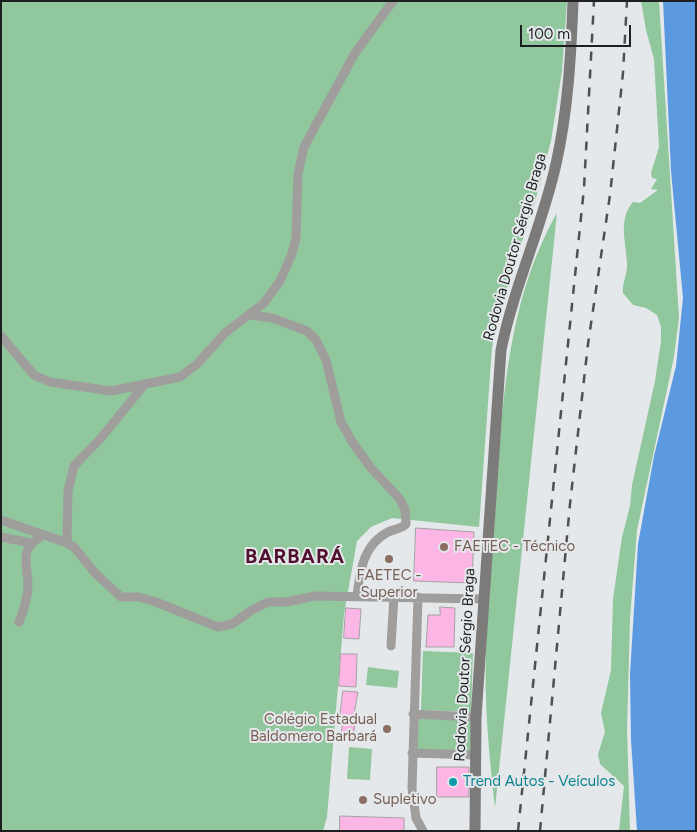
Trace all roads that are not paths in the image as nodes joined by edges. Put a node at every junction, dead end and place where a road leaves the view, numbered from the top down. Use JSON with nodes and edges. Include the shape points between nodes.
{"nodes":[{"id":1,"x":393,"y":1,"type":"edge"},
{"id":2,"x":572,"y":1,"type":"edge"},
{"id":3,"x":251,"y":315,"type":"junction"},
{"id":4,"x":1,"y":336,"type":"edge"},
{"id":5,"x":146,"y":384,"type":"junction"},
{"id":6,"x":1,"y":520,"type":"edge"},
{"id":7,"x":42,"y":536,"type":"junction"},
{"id":8,"x":1,"y":537,"type":"edge"},
{"id":9,"x":31,"y":542,"type":"junction"},
{"id":10,"x":67,"y":543,"type":"junction"},
{"id":11,"x":353,"y":596,"type":"junction"},
{"id":12,"x":394,"y":596,"type":"junction"},
{"id":13,"x":418,"y":596,"type":"junction"},
{"id":14,"x":483,"y":598,"type":"junction"},
{"id":15,"x":19,"y":622,"type":"dead end"},
{"id":16,"x":391,"y":646,"type":"dead end"},
{"id":17,"x":413,"y":714,"type":"junction"},
{"id":18,"x":476,"y":717,"type":"junction"},
{"id":19,"x":412,"y":753,"type":"junction"},
{"id":20,"x":475,"y":755,"type":"junction"},
{"id":21,"x":423,"y":831,"type":"edge"},
{"id":22,"x":475,"y":831,"type":"edge"}],
"edges":[{"from":1,"to":3,"type":"street","via":[[355,53],[304,147],[298,174],[296,238],[292,254],[272,294]]},
{"from":2,"to":14,"type":"main road","name":"Rodovia Doutor Sérgio Braga","via":[[565,107],[556,165],[501,350]]},
{"from":3,"to":5,"type":"street","via":[[216,340],[190,371],[180,377]]},
{"from":3,"to":11,"type":"street","via":[[272,318],[307,331],[316,340],[326,360],[341,422],[371,468],[405,509],[407,521],[404,526],[383,535],[365,555]]},
{"from":4,"to":5,"type":"street","via":[[27,369],[41,379],[111,391]]},
{"from":5,"to":10,"type":"street","via":[[74,466],[68,491]]},
{"from":6,"to":7,"type":"street"},
{"from":7,"to":9,"type":"street"},
{"from":7,"to":10,"type":"street"},
{"from":8,"to":9,"type":"street"},
{"from":9,"to":15,"type":"street","via":[[26,558],[27,594]]},
{"from":10,"to":11,"type":"street","via":[[121,597],[139,597],[156,602],[218,627],[232,624],[268,602],[315,596]]},
{"from":11,"to":12,"type":"street"},
{"from":12,"to":13,"type":"street"},
{"from":12,"to":16,"type":"street"},
{"from":13,"to":14,"type":"street"},
{"from":13,"to":17,"type":"street"},
{"from":14,"to":18,"type":"main road","name":"Rodovia Doutor Sérgio Braga"},
{"from":17,"to":18,"type":"street"},
{"from":17,"to":19,"type":"street"},
{"from":18,"to":20,"type":"main road","name":"Rodovia Doutor Sérgio Braga"},
{"from":19,"to":20,"type":"street"},
{"from":19,"to":21,"type":"street","via":[[413,802]]},
{"from":20,"to":22,"type":"main road","name":"Rodovia Doutor Sérgio Braga"}]}
